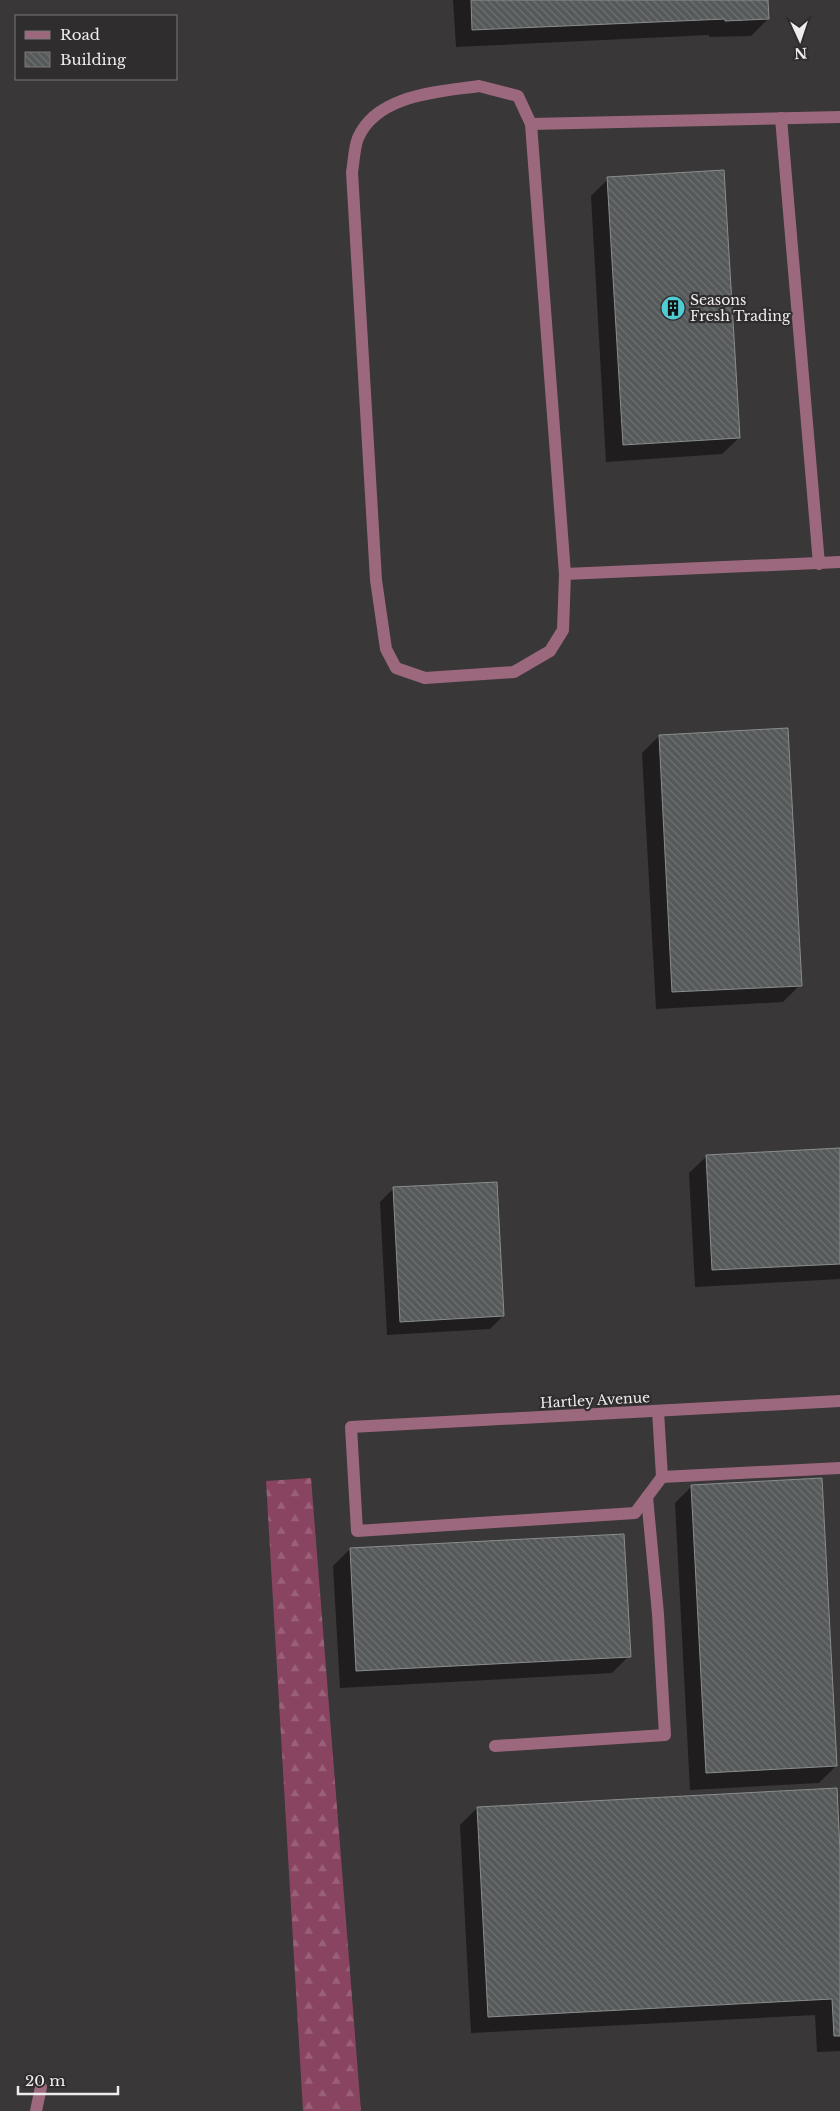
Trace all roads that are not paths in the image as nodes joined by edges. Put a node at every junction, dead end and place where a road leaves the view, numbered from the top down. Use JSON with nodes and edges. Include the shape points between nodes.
{"nodes":[{"id":1,"x":840,"y":117,"type":"edge"},
{"id":2,"x":781,"y":118,"type":"junction"},
{"id":3,"x":531,"y":124,"type":"junction"},
{"id":4,"x":840,"y":562,"type":"edge"},
{"id":5,"x":820,"y":564,"type":"junction"},
{"id":6,"x":565,"y":574,"type":"junction"},
{"id":7,"x":840,"y":1401,"type":"edge"},
{"id":8,"x":658,"y":1411,"type":"junction"},
{"id":9,"x":840,"y":1468,"type":"edge"},
{"id":10,"x":662,"y":1477,"type":"junction"},
{"id":11,"x":647,"y":1496,"type":"junction"},
{"id":12,"x":495,"y":1746,"type":"dead end"},
{"id":13,"x":40,"y":2087,"type":"dead end"},
{"id":14,"x":36,"y":2111,"type":"edge"}],
"edges":[{"from":1,"to":2,"type":"street"},
{"from":2,"to":3,"type":"street"},
{"from":2,"to":5,"type":"street"},
{"from":3,"to":6,"type":"street"},
{"from":3,"to":6,"type":"street","via":[[518,96],[479,86],[394,103],[372,118],[358,138],[352,172],[376,580],[386,649],[396,668],[425,678],[514,672],[550,651],[563,630]]},
{"from":4,"to":5,"type":"street"},
{"from":5,"to":6,"type":"street"},
{"from":7,"to":8,"type":"street","name":"Hartley Avenue"},
{"from":8,"to":10,"type":"street"},
{"from":8,"to":11,"type":"street","name":"Hartley Avenue","via":[[351,1428],[357,1531],[634,1513]]},
{"from":9,"to":10,"type":"street"},
{"from":10,"to":11,"type":"street"},
{"from":11,"to":12,"type":"street","via":[[665,1735]]},
{"from":13,"to":14,"type":"street"}]}
